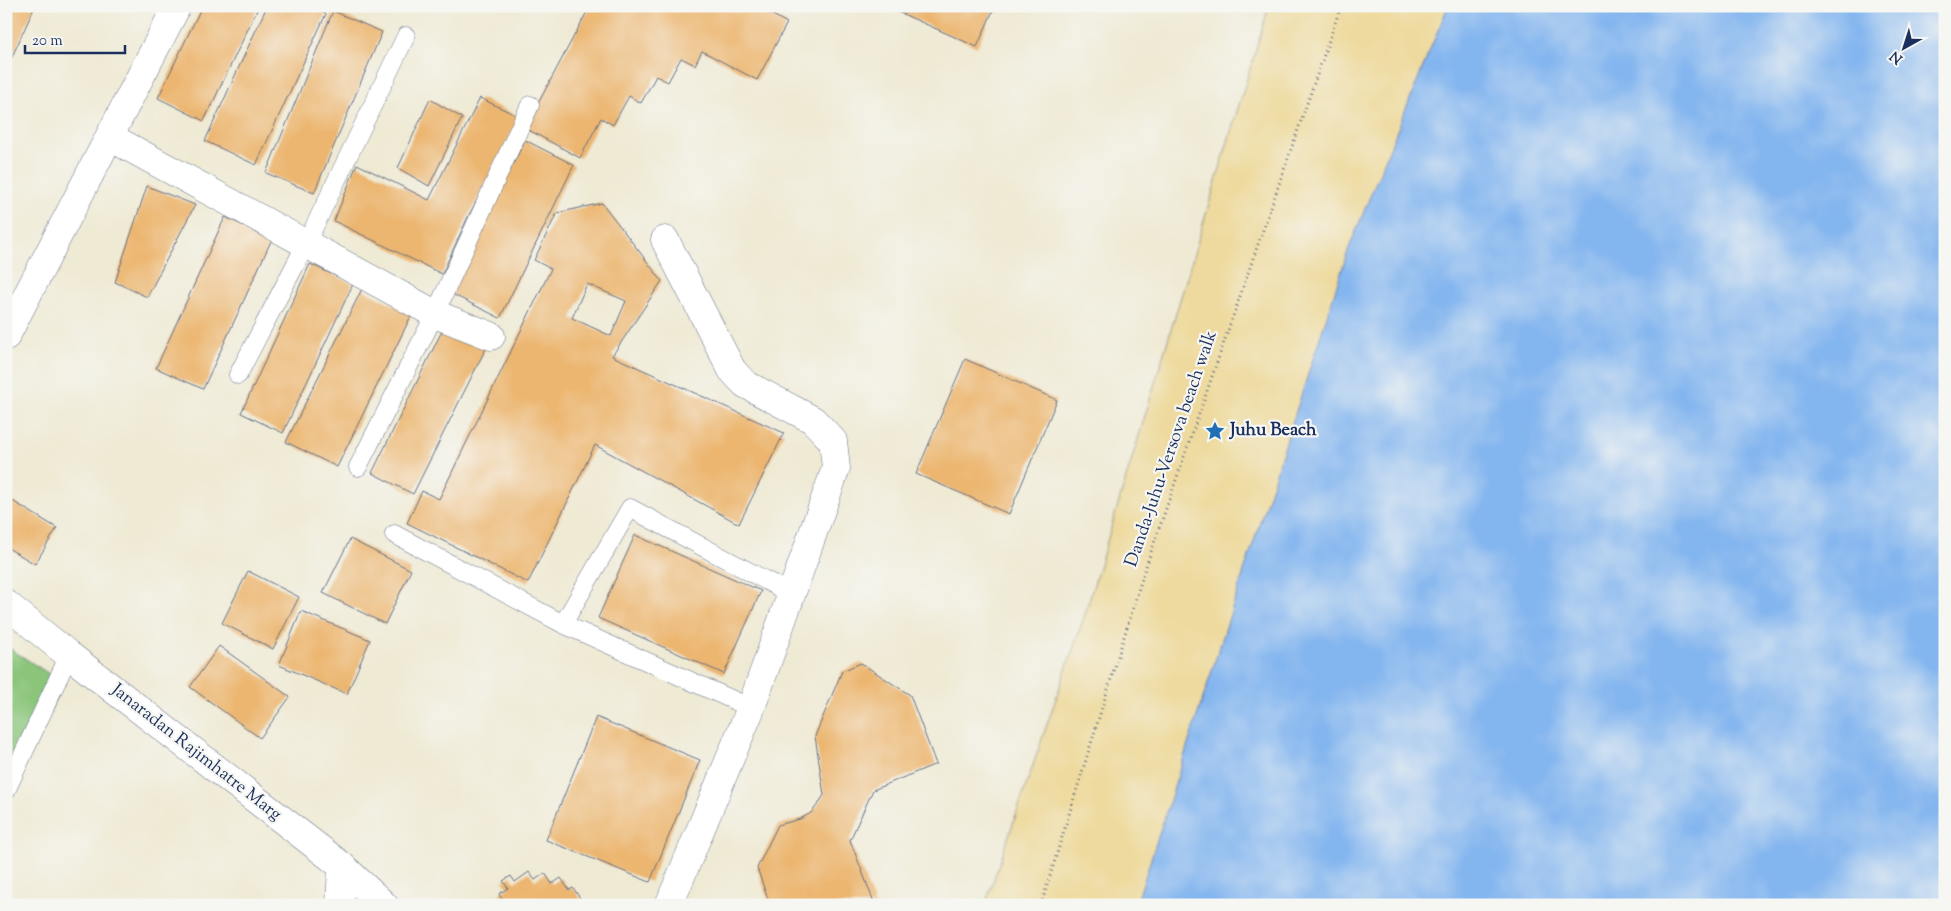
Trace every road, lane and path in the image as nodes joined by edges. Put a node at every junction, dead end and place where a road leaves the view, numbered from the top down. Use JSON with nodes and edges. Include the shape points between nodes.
{"nodes":[{"id":1,"x":177,"y":6,"type":"edge"},
{"id":2,"x":1341,"y":6,"type":"edge"},
{"id":3,"x":406,"y":36,"type":"dead end"},
{"id":4,"x":530,"y":105,"type":"dead end"},
{"id":5,"x":110,"y":137,"type":"junction"},
{"id":6,"x":665,"y":240,"type":"dead end"},
{"id":7,"x":306,"y":244,"type":"junction"},
{"id":8,"x":435,"y":314,"type":"junction"},
{"id":9,"x":6,"y":336,"type":"edge"},
{"id":10,"x":491,"y":336,"type":"dead end"},
{"id":11,"x":238,"y":375,"type":"dead end"},
{"id":12,"x":358,"y":467,"type":"dead end"},
{"id":13,"x":394,"y":534,"type":"dead end"},
{"id":14,"x":791,"y":594,"type":"junction"},
{"id":15,"x":6,"y":604,"type":"edge"},
{"id":16,"x":563,"y":624,"type":"junction"},
{"id":17,"x":69,"y":655,"type":"junction"},
{"id":18,"x":751,"y":708,"type":"junction"},
{"id":19,"x":6,"y":791,"type":"edge"},
{"id":20,"x":342,"y":866,"type":"junction"},
{"id":21,"x":340,"y":905,"type":"edge"},
{"id":22,"x":384,"y":905,"type":"edge"},
{"id":23,"x":669,"y":905,"type":"edge"},
{"id":24,"x":1041,"y":905,"type":"edge"}],
"edges":[{"from":1,"to":5,"type":"street"},
{"from":2,"to":24,"type":"path","name":"Danda-Juhu-Versova beach walk","via":[[1145,569]]},
{"from":3,"to":7,"type":"lane"},
{"from":4,"to":8,"type":"lane"},
{"from":5,"to":7,"type":"street"},
{"from":5,"to":9,"type":"street"},
{"from":6,"to":14,"type":"street","via":[[732,370],[745,384],[813,420],[833,441],[836,468]]},
{"from":7,"to":8,"type":"street"},
{"from":7,"to":11,"type":"lane"},
{"from":8,"to":10,"type":"street"},
{"from":8,"to":12,"type":"lane"},
{"from":13,"to":16,"type":"lane"},
{"from":14,"to":16,"type":"lane","via":[[630,508]]},
{"from":14,"to":18,"type":"street"},
{"from":15,"to":17,"type":"street","name":"Janaradan Rajimhatre Marg"},
{"from":16,"to":18,"type":"lane"},
{"from":17,"to":19,"type":"lane"},
{"from":17,"to":20,"type":"street","name":"Janaradan Rajimhatre Marg"},
{"from":18,"to":23,"type":"street"},
{"from":20,"to":21,"type":"street"},
{"from":20,"to":22,"type":"street","name":"Janaradan Rajimhatre Marg"}]}
